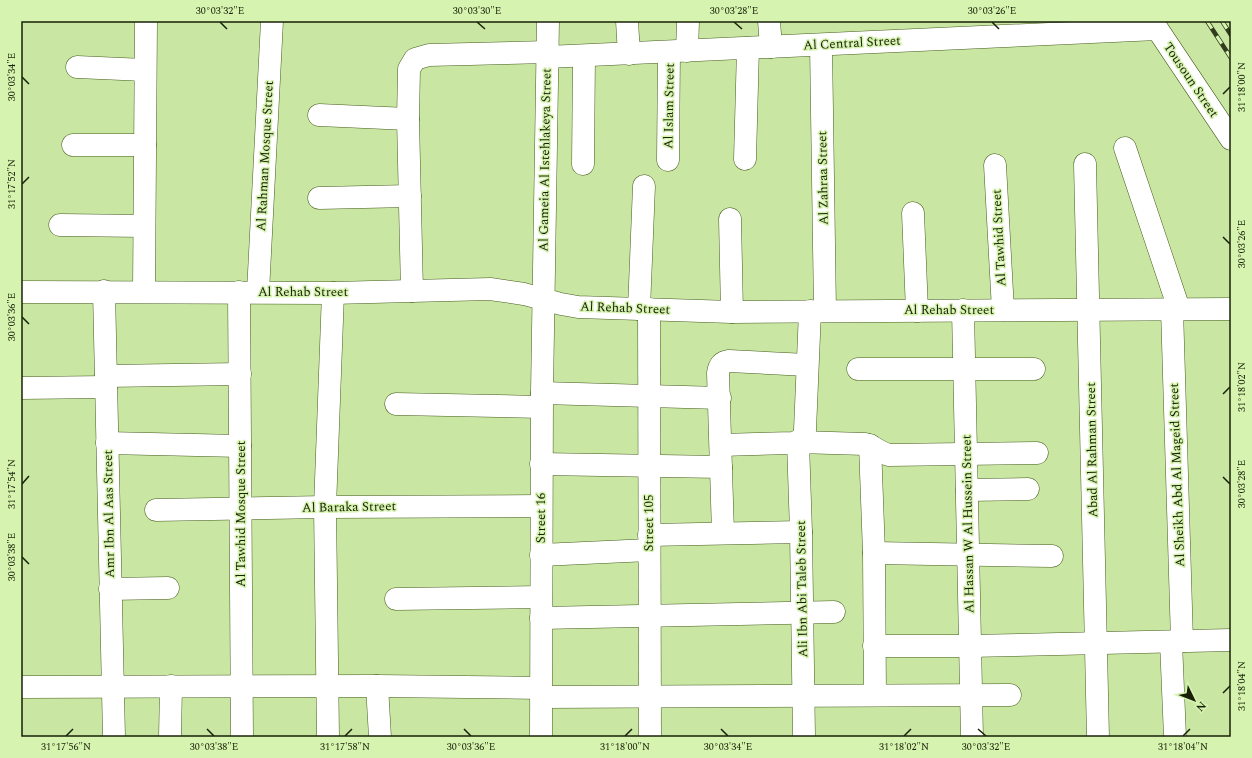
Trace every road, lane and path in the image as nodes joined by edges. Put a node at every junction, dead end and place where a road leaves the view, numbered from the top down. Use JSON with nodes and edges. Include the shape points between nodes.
{"nodes":[{"id":1,"x":146,"y":21,"type":"edge"},
{"id":2,"x":272,"y":21,"type":"edge"},
{"id":3,"x":548,"y":21,"type":"edge"},
{"id":4,"x":627,"y":21,"type":"edge"},
{"id":5,"x":688,"y":21,"type":"edge"},
{"id":6,"x":768,"y":21,"type":"edge"},
{"id":7,"x":1154,"y":25,"type":"edge"},
{"id":8,"x":1036,"y":28,"type":"edge"},
{"id":9,"x":821,"y":45,"type":"junction"},
{"id":10,"x":771,"y":47,"type":"junction"},
{"id":11,"x":748,"y":48,"type":"junction"},
{"id":12,"x":678,"y":51,"type":"junction"},
{"id":13,"x":629,"y":54,"type":"junction"},
{"id":14,"x":548,"y":55,"type":"junction"},
{"id":15,"x":584,"y":56,"type":"junction"},
{"id":16,"x":77,"y":67,"type":"dead end"},
{"id":17,"x":145,"y":70,"type":"junction"},
{"id":18,"x":319,"y":116,"type":"dead end"},
{"id":19,"x":408,"y":119,"type":"junction"},
{"id":20,"x":1231,"y":139,"type":"edge"},
{"id":21,"x":74,"y":145,"type":"dead end"},
{"id":22,"x":145,"y":145,"type":"junction"},
{"id":23,"x":1125,"y":148,"type":"dead end"},
{"id":24,"x":745,"y":159,"type":"dead end"},
{"id":25,"x":668,"y":160,"type":"dead end"},
{"id":26,"x":583,"y":164,"type":"dead end"},
{"id":27,"x":1085,"y":164,"type":"dead end"},
{"id":28,"x":995,"y":165,"type":"dead end"},
{"id":29,"x":644,"y":186,"type":"dead end"},
{"id":30,"x":410,"y":196,"type":"junction"},
{"id":31,"x":319,"y":198,"type":"dead end"},
{"id":32,"x":913,"y":213,"type":"dead end"},
{"id":33,"x":730,"y":219,"type":"dead end"},
{"id":34,"x":60,"y":226,"type":"dead end"},
{"id":35,"x":144,"y":226,"type":"junction"},
{"id":36,"x":412,"y":290,"type":"junction"},
{"id":37,"x":104,"y":291,"type":"junction"},
{"id":38,"x":144,"y":291,"type":"junction"},
{"id":39,"x":21,"y":292,"type":"edge"},
{"id":40,"x":249,"y":292,"type":"junction"},
{"id":41,"x":333,"y":293,"type":"junction"},
{"id":42,"x":543,"y":298,"type":"junction"},
{"id":43,"x":644,"y":309,"type":"junction"},
{"id":44,"x":1175,"y":309,"type":"junction"},
{"id":45,"x":1231,"y":309,"type":"edge"},
{"id":46,"x":917,"y":310,"type":"junction"},
{"id":47,"x":963,"y":310,"type":"junction"},
{"id":48,"x":1003,"y":310,"type":"junction"},
{"id":49,"x":1089,"y":310,"type":"junction"},
{"id":50,"x":817,"y":311,"type":"junction"},
{"id":51,"x":732,"y":312,"type":"junction"},
{"id":52,"x":807,"y":365,"type":"junction"},
{"id":53,"x":965,"y":369,"type":"junction"},
{"id":54,"x":1034,"y":369,"type":"dead end"},
{"id":55,"x":858,"y":370,"type":"dead end"},
{"id":56,"x":240,"y":374,"type":"junction"},
{"id":57,"x":106,"y":381,"type":"junction"},
{"id":58,"x":21,"y":388,"type":"edge"},
{"id":59,"x":649,"y":396,"type":"junction"},
{"id":60,"x":720,"y":398,"type":"junction"},
{"id":61,"x":541,"y":400,"type":"junction"},
{"id":62,"x":396,"y":404,"type":"dead end"},
{"id":63,"x":798,"y":442,"type":"junction"},
{"id":64,"x":107,"y":443,"type":"junction"},
{"id":65,"x":721,"y":445,"type":"junction"},
{"id":66,"x":870,"y":445,"type":"junction"},
{"id":67,"x":240,"y":446,"type":"junction"},
{"id":68,"x":1037,"y":453,"type":"dead end"},
{"id":69,"x":966,"y":454,"type":"junction"},
{"id":70,"x":541,"y":464,"type":"junction"},
{"id":71,"x":649,"y":466,"type":"junction"},
{"id":72,"x":721,"y":468,"type":"junction"},
{"id":73,"x":1028,"y":489,"type":"dead end"},
{"id":74,"x":967,"y":490,"type":"junction"},
{"id":75,"x":541,"y":506,"type":"junction"},
{"id":76,"x":325,"y":507,"type":"junction"},
{"id":77,"x":156,"y":510,"type":"dead end"},
{"id":78,"x":240,"y":510,"type":"junction"},
{"id":79,"x":801,"y":532,"type":"junction"},
{"id":80,"x":722,"y":534,"type":"junction"},
{"id":81,"x":649,"y":542,"type":"junction"},
{"id":82,"x":874,"y":553,"type":"junction"},
{"id":83,"x":968,"y":554,"type":"junction"},
{"id":84,"x":541,"y":555,"type":"junction"},
{"id":85,"x":1052,"y":556,"type":"dead end"},
{"id":86,"x":168,"y":588,"type":"dead end"},
{"id":87,"x":110,"y":589,"type":"junction"},
{"id":88,"x":396,"y":599,"type":"dead end"},
{"id":89,"x":541,"y":607,"type":"junction"},
{"id":90,"x":834,"y":612,"type":"dead end"},
{"id":91,"x":802,"y":613,"type":"junction"},
{"id":92,"x":650,"y":616,"type":"junction"},
{"id":93,"x":1231,"y":640,"type":"edge"},
{"id":94,"x":1176,"y":641,"type":"junction"},
{"id":95,"x":1096,"y":643,"type":"junction"},
{"id":96,"x":874,"y":646,"type":"junction"},
{"id":97,"x":970,"y":646,"type":"junction"},
{"id":98,"x":113,"y":686,"type":"junction"},
{"id":99,"x":170,"y":686,"type":"junction"},
{"id":100,"x":242,"y":686,"type":"junction"},
{"id":101,"x":327,"y":686,"type":"junction"},
{"id":102,"x":377,"y":686,"type":"junction"},
{"id":103,"x":21,"y":687,"type":"edge"},
{"id":104,"x":541,"y":692,"type":"junction"},
{"id":105,"x":971,"y":694,"type":"junction"},
{"id":106,"x":875,"y":695,"type":"junction"},
{"id":107,"x":1010,"y":695,"type":"dead end"},
{"id":108,"x":650,"y":696,"type":"junction"},
{"id":109,"x":803,"y":696,"type":"junction"},
{"id":110,"x":114,"y":737,"type":"edge"},
{"id":111,"x":170,"y":737,"type":"edge"},
{"id":112,"x":242,"y":737,"type":"edge"},
{"id":113,"x":328,"y":737,"type":"edge"},
{"id":114,"x":380,"y":737,"type":"edge"},
{"id":115,"x":541,"y":737,"type":"edge"},
{"id":116,"x":650,"y":737,"type":"edge"},
{"id":117,"x":804,"y":737,"type":"edge"},
{"id":118,"x":972,"y":737,"type":"edge"},
{"id":119,"x":1098,"y":737,"type":"edge"},
{"id":120,"x":1175,"y":737,"type":"edge"}],
"edges":[{"from":1,"to":17,"type":"street"},
{"from":2,"to":40,"type":"street","name":"Al Rahman Mosque Street"},
{"from":3,"to":14,"type":"street","name":"Al Gameia Al Istehlakeya Street"},
{"from":4,"to":13,"type":"street"},
{"from":5,"to":12,"type":"street","name":"Al Islam Street"},
{"from":6,"to":10,"type":"street"},
{"from":7,"to":8,"type":"street","name":"Al Central Street"},
{"from":7,"to":20,"type":"street","name":"Tousoun Street"},
{"from":8,"to":9,"type":"street","name":"Al Central Street"},
{"from":9,"to":10,"type":"street","name":"Al Central Street"},
{"from":9,"to":50,"type":"street","name":"Al Zahraa Street"},
{"from":10,"to":11,"type":"street","name":"Al Central Street"},
{"from":11,"to":12,"type":"street","name":"Al Central Street"},
{"from":11,"to":24,"type":"street"},
{"from":12,"to":13,"type":"street","name":"Al Central Street"},
{"from":12,"to":25,"type":"street","name":"Al Islam Street"},
{"from":13,"to":15,"type":"street","name":"Al Central Street"},
{"from":14,"to":15,"type":"street","name":"Al Central Street"},
{"from":14,"to":19,"type":"street","name":"Al Central Street","via":[[429,55],[415,59],[408,69]]},
{"from":14,"to":42,"type":"street","name":"Al Gameia Al Istehlakeya Street"},
{"from":15,"to":26,"type":"street"},
{"from":16,"to":17,"type":"street"},
{"from":17,"to":22,"type":"street"},
{"from":18,"to":19,"type":"street"},
{"from":19,"to":30,"type":"street","name":"Al Central Street"},
{"from":21,"to":22,"type":"street"},
{"from":22,"to":35,"type":"street"},
{"from":23,"to":44,"type":"street","name":"Al Sheikh Abd Al Mageid Street"},
{"from":27,"to":49,"type":"street","name":"Abad Al Rahman Street"},
{"from":28,"to":48,"type":"street","name":"Al Tawhid Street"},
{"from":29,"to":43,"type":"street","name":"Street 105"},
{"from":30,"to":31,"type":"street"},
{"from":30,"to":36,"type":"street","name":"Al Central Street"},
{"from":32,"to":46,"type":"street"},
{"from":33,"to":51,"type":"street"},
{"from":34,"to":35,"type":"street"},
{"from":35,"to":38,"type":"street"},
{"from":36,"to":41,"type":"street","name":"Al Rehab Street"},
{"from":36,"to":42,"type":"street","name":"Al Rehab Street","via":[[490,289]]},
{"from":37,"to":38,"type":"street","name":"Al Rehab Street"},
{"from":37,"to":39,"type":"street","name":"Al Rehab Street"},
{"from":37,"to":57,"type":"street","name":"Amr Ibn Al Aas Street"},
{"from":38,"to":40,"type":"street","name":"Al Rehab Street"},
{"from":40,"to":41,"type":"street","name":"Al Rehab Street"},
{"from":40,"to":56,"type":"street","name":"Al Tawhid Mosque Street"},
{"from":41,"to":76,"type":"street"},
{"from":42,"to":43,"type":"street","name":"Al Rehab Street","via":[[578,307]]},
{"from":42,"to":61,"type":"street","name":"Street 16"},
{"from":43,"to":51,"type":"street","name":"Al Rehab Street"},
{"from":43,"to":59,"type":"street","name":"Street 105"},
{"from":44,"to":45,"type":"street","name":"Al Rehab Street"},
{"from":44,"to":49,"type":"street","name":"Al Rehab Street"},
{"from":44,"to":94,"type":"street","name":"Al Sheikh Abd Al Mageid Street"},
{"from":46,"to":47,"type":"street","name":"Al Rehab Street"},
{"from":46,"to":50,"type":"street","name":"Al Rehab Street"},
{"from":47,"to":48,"type":"street","name":"Al Rehab Street"},
{"from":47,"to":53,"type":"street","name":"Al Hassan W Al Hussein Street"},
{"from":48,"to":49,"type":"street","name":"Al Rehab Street"},
{"from":49,"to":95,"type":"street","name":"Abad Al Rahman Street"},
{"from":50,"to":51,"type":"street","name":"Al Rehab Street"},
{"from":50,"to":52,"type":"street","name":"Al Zahraa Street"},
{"from":52,"to":60,"type":"street","via":[[724,362],[719,369]]},
{"from":52,"to":63,"type":"street","name":"Al Zahraa Street","via":[[804,434]]},
{"from":53,"to":54,"type":"street"},
{"from":53,"to":55,"type":"street"},
{"from":53,"to":69,"type":"street","name":"Al Hassan W Al Hussein Street"},
{"from":56,"to":57,"type":"street"},
{"from":56,"to":67,"type":"street","name":"Al Tawhid Mosque Street"},
{"from":57,"to":58,"type":"street"},
{"from":57,"to":64,"type":"street","name":"Amr Ibn Al Aas Street"},
{"from":59,"to":60,"type":"street"},
{"from":59,"to":61,"type":"street"},
{"from":59,"to":71,"type":"street","name":"Street 105"},
{"from":60,"to":65,"type":"street"},
{"from":61,"to":62,"type":"street"},
{"from":61,"to":70,"type":"street","name":"Street 16"},
{"from":63,"to":65,"type":"street"},
{"from":63,"to":66,"type":"street"},
{"from":63,"to":79,"type":"street","name":"Ali Ibn Abi Taleb Street"},
{"from":64,"to":67,"type":"street"},
{"from":64,"to":87,"type":"street","name":"Amr Ibn Al Aas Street"},
{"from":65,"to":72,"type":"street"},
{"from":66,"to":69,"type":"street","via":[[889,455]]},
{"from":66,"to":82,"type":"street"},
{"from":67,"to":78,"type":"street","name":"Al Tawhid Mosque Street"},
{"from":68,"to":69,"type":"street"},
{"from":69,"to":74,"type":"street","name":"Al Hassan W Al Hussein Street"},
{"from":70,"to":71,"type":"street"},
{"from":70,"to":75,"type":"street","name":"Street 16"},
{"from":71,"to":72,"type":"street"},
{"from":71,"to":81,"type":"street","name":"Street 105"},
{"from":72,"to":80,"type":"street"},
{"from":73,"to":74,"type":"street"},
{"from":74,"to":83,"type":"street","name":"Al Hassan W Al Hussein Street"},
{"from":75,"to":76,"type":"street","name":"Al Baraka Street"},
{"from":75,"to":84,"type":"street","name":"Street 16"},
{"from":76,"to":78,"type":"street","name":"Al Baraka Street"},
{"from":76,"to":101,"type":"street"},
{"from":77,"to":78,"type":"street","name":"Al Baraka Street"},
{"from":78,"to":100,"type":"street","name":"Al Tawhid Mosque Street"},
{"from":79,"to":80,"type":"street"},
{"from":79,"to":91,"type":"street","name":"Ali Ibn Abi Taleb Street"},
{"from":80,"to":81,"type":"street"},
{"from":81,"to":84,"type":"street"},
{"from":81,"to":92,"type":"street","name":"Street 105"},
{"from":82,"to":83,"type":"street"},
{"from":82,"to":96,"type":"street"},
{"from":83,"to":85,"type":"street"},
{"from":83,"to":97,"type":"street","name":"Al Hassan W Al Hussein Street"},
{"from":84,"to":89,"type":"street","name":"Street 16"},
{"from":86,"to":87,"type":"street"},
{"from":87,"to":98,"type":"street","name":"Amr Ibn Al Aas Street"},
{"from":88,"to":89,"type":"street"},
{"from":89,"to":92,"type":"street"},
{"from":89,"to":104,"type":"street","name":"Street 16"},
{"from":90,"to":91,"type":"street"},
{"from":91,"to":92,"type":"street"},
{"from":91,"to":109,"type":"street","name":"Ali Ibn Abi Taleb Street"},
{"from":92,"to":108,"type":"street","name":"Street 105"},
{"from":93,"to":94,"type":"street"},
{"from":94,"to":95,"type":"street"},
{"from":94,"to":120,"type":"street","name":"Al Sheikh Abd Al Mageid Street"},
{"from":95,"to":97,"type":"street"},
{"from":95,"to":119,"type":"street","name":"Abad Al Rahman Street"},
{"from":96,"to":97,"type":"street"},
{"from":96,"to":106,"type":"street"},
{"from":97,"to":105,"type":"street","name":"Al Hassan W Al Hussein Street"},
{"from":98,"to":99,"type":"street"},
{"from":98,"to":103,"type":"street"},
{"from":98,"to":110,"type":"street","name":"Amr Ibn Al Aas Street"},
{"from":99,"to":100,"type":"street"},
{"from":99,"to":111,"type":"street"},
{"from":100,"to":101,"type":"street"},
{"from":100,"to":112,"type":"street","name":"Al Tawhid Mosque Street"},
{"from":101,"to":102,"type":"street"},
{"from":101,"to":113,"type":"street"},
{"from":102,"to":104,"type":"street"},
{"from":102,"to":114,"type":"street"},
{"from":104,"to":108,"type":"street"},
{"from":104,"to":115,"type":"street","name":"Street 16"},
{"from":105,"to":106,"type":"street"},
{"from":105,"to":107,"type":"street"},
{"from":105,"to":118,"type":"street","name":"Al Hassan W Al Hussein Street"},
{"from":106,"to":109,"type":"street"},
{"from":108,"to":109,"type":"street"},
{"from":108,"to":116,"type":"street","name":"Street 105"},
{"from":109,"to":117,"type":"street","name":"Ali Ibn Abi Taleb Street"}]}
